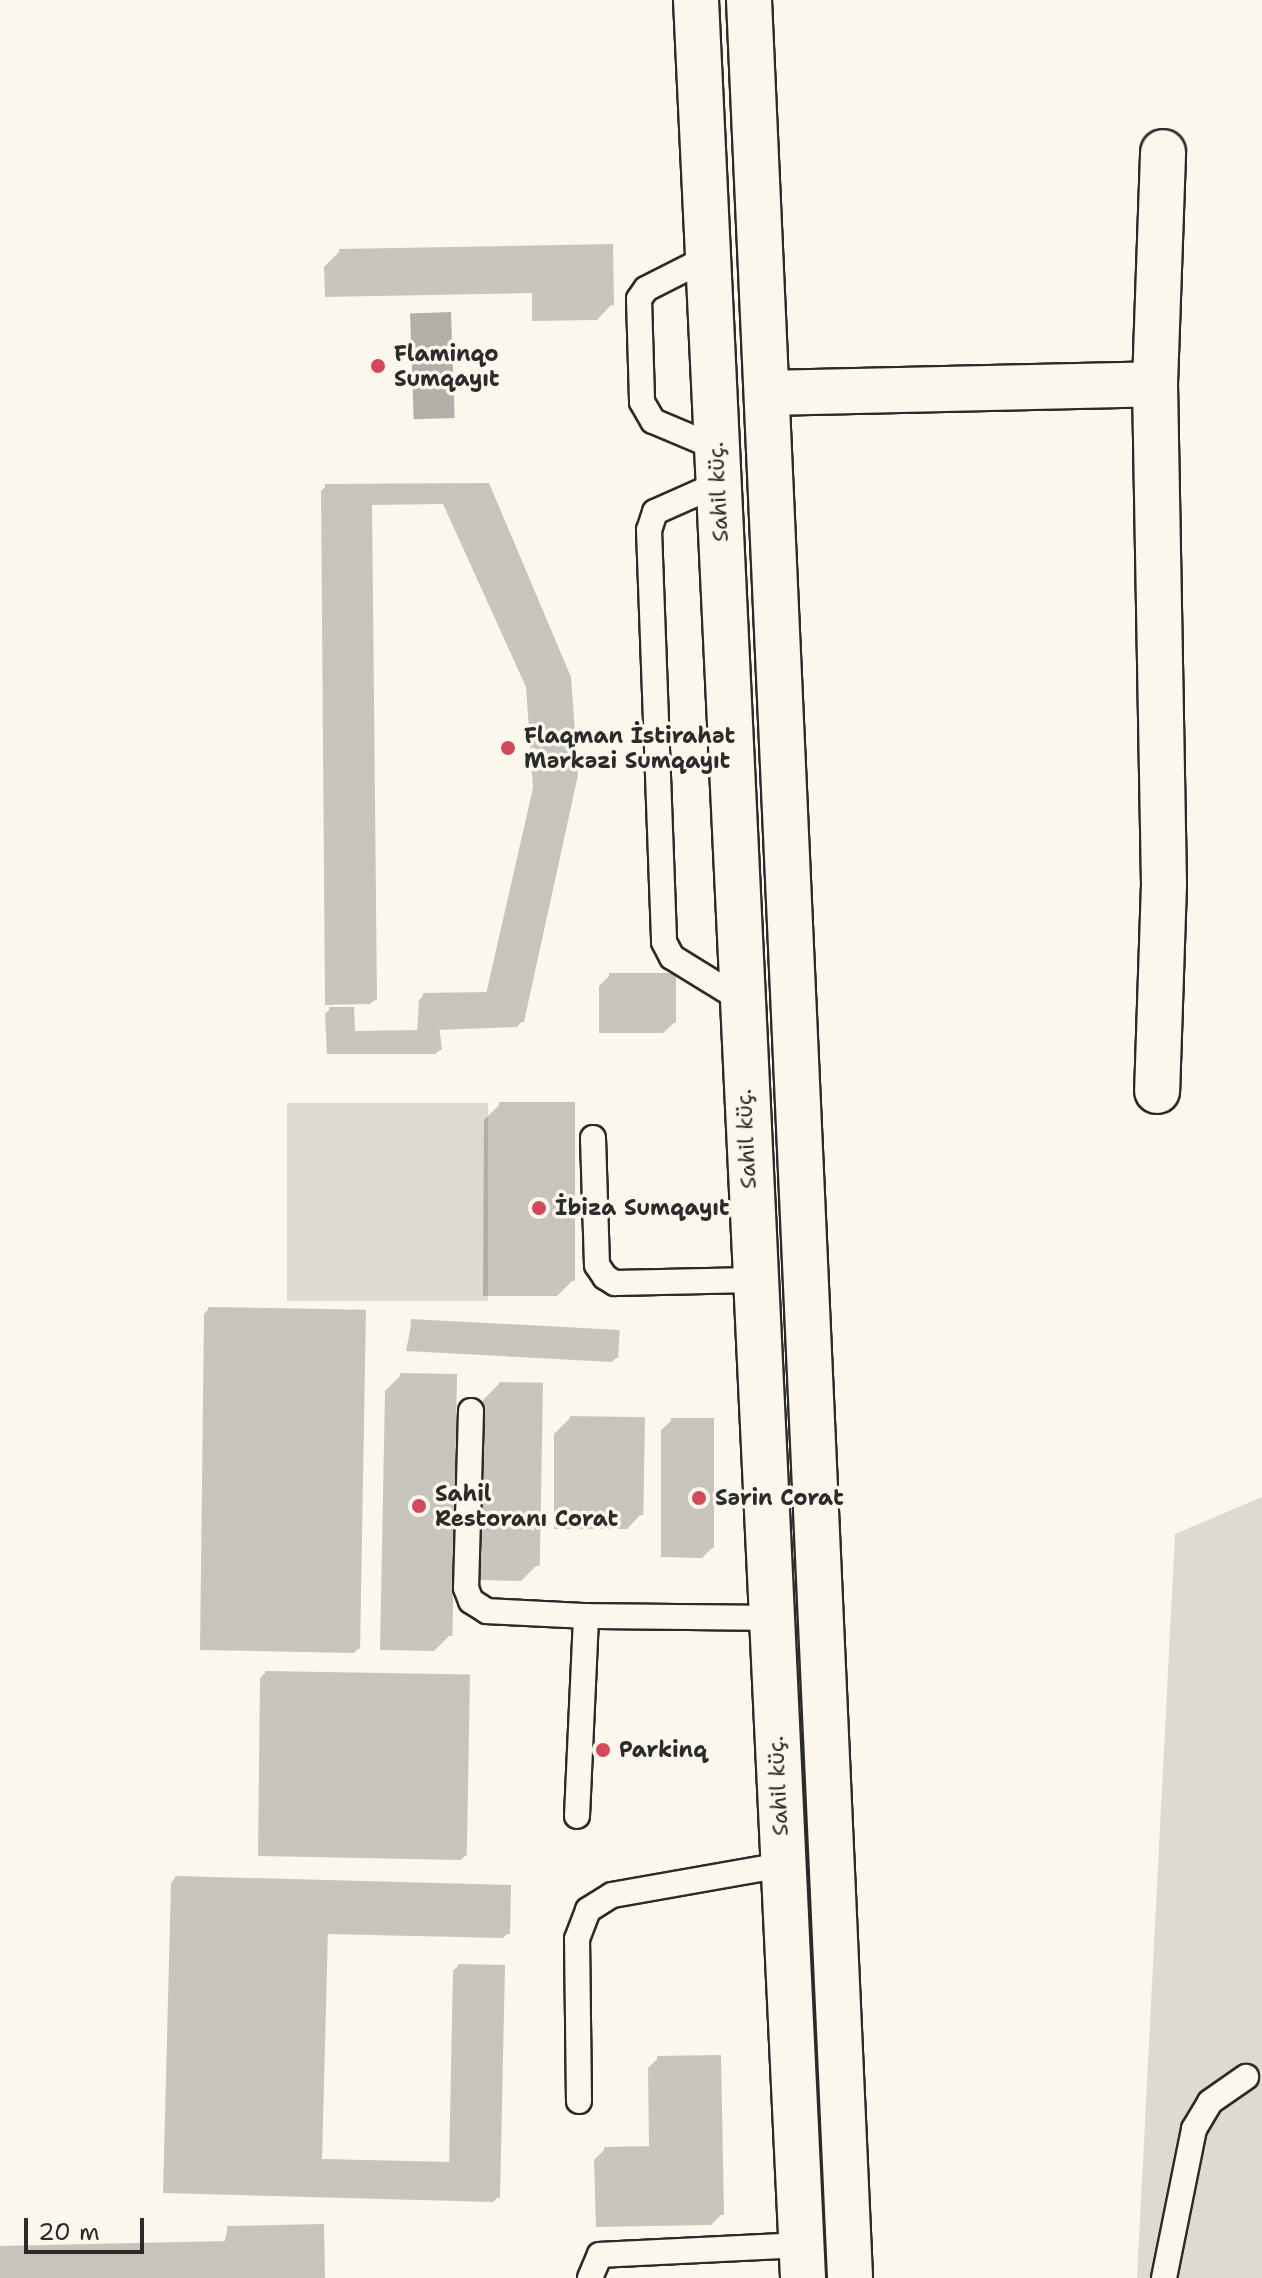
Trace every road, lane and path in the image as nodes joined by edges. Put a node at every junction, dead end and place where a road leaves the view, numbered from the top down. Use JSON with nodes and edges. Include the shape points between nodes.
{"nodes":[{"id":1,"x":696,"y":0,"type":"edge"},
{"id":2,"x":749,"y":0,"type":"edge"},
{"id":3,"x":1163,"y":152,"type":"dead end"},
{"id":4,"x":707,"y":258,"type":"junction"},
{"id":5,"x":1155,"y":384,"type":"junction"},
{"id":6,"x":767,"y":393,"type":"junction"},
{"id":7,"x":717,"y":466,"type":"junction"},
{"id":8,"x":740,"y":999,"type":"junction"},
{"id":9,"x":1157,"y":1091,"type":"dead end"},
{"id":10,"x":593,"y":1138,"type":"dead end"},
{"id":11,"x":753,"y":1280,"type":"junction"},
{"id":12,"x":471,"y":1411,"type":"dead end"},
{"id":13,"x":586,"y":1616,"type":"junction"},
{"id":14,"x":768,"y":1618,"type":"junction"},
{"id":15,"x":577,"y":1816,"type":"dead end"},
{"id":16,"x":782,"y":1865,"type":"junction"},
{"id":17,"x":1246,"y":2077,"type":"dead end"},
{"id":18,"x":579,"y":2101,"type":"dead end"},
{"id":19,"x":802,"y":2261,"type":"edge"},
{"id":20,"x":590,"y":2278,"type":"edge"},
{"id":21,"x":850,"y":2278,"type":"edge"},
{"id":22,"x":1164,"y":2278,"type":"edge"}],
"edges":[{"from":1,"to":4,"type":"main road","name":"Sahil küç."},
{"from":2,"to":6,"type":"main road"},
{"from":3,"to":5,"type":"main road"},
{"from":4,"to":7,"type":"main road","name":"Sahil küç."},
{"from":4,"to":7,"type":"lane","via":[[646,289],[639,299],[642,402],[653,421]]},
{"from":5,"to":6,"type":"main road"},
{"from":5,"to":9,"type":"main road","via":[[1164,884]]},
{"from":6,"to":21,"type":"main road"},
{"from":7,"to":8,"type":"main road","name":"Sahil küç."},
{"from":7,"to":8,"type":"lane","via":[[655,512],[649,530],[664,942],[672,957]]},
{"from":8,"to":11,"type":"main road","name":"Sahil küç."},
{"from":10,"to":11,"type":"lane","via":[[597,1265],[605,1277],[615,1283]]},
{"from":11,"to":14,"type":"main road","name":"Sahil küç."},
{"from":12,"to":13,"type":"lane","via":[[466,1588],[471,1601],[487,1611]]},
{"from":13,"to":14,"type":"lane"},
{"from":13,"to":15,"type":"lane"},
{"from":14,"to":16,"type":"main road","name":"Sahil küç."},
{"from":16,"to":18,"type":"lane","via":[[612,1895],[588,1910],[577,1939]]},
{"from":16,"to":19,"type":"main road","name":"Sahil küç."},
{"from":17,"to":22,"type":"lane","via":[[1210,2102],[1194,2129]]},
{"from":19,"to":20,"type":"lane","via":[[600,2255]]}]}
